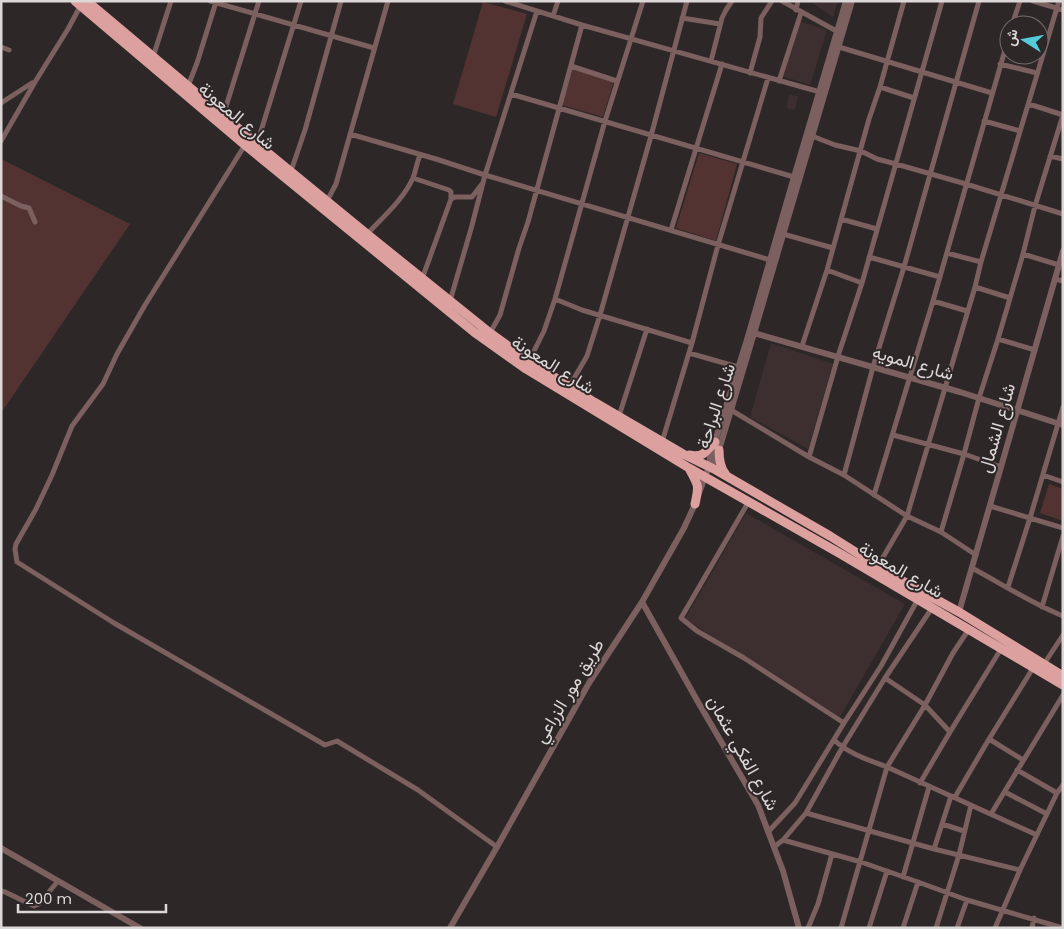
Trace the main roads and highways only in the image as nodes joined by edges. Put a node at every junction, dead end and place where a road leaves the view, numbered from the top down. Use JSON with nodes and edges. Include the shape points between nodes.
{"nodes":[{"id":1,"x":81,"y":2,"type":"edge"},
{"id":2,"x":683,"y":454,"type":"junction"},
{"id":3,"x":688,"y":468,"type":"junction"},
{"id":4,"x":730,"y":479,"type":"junction"},
{"id":5,"x":695,"y":504,"type":"road end"},
{"id":6,"x":895,"y":581,"type":"junction"},
{"id":7,"x":1063,"y":676,"type":"edge"},
{"id":8,"x":1063,"y":685,"type":"edge"}],
"edges":[{"from":1,"to":2,"type":"highway","name":"شارع المعونة","via":[[153,57],[490,334],[530,362]]},
{"from":1,"to":3,"type":"highway","name":"شارع المعونة","via":[[245,145],[474,332],[526,369]]},
{"from":2,"to":4,"type":"highway","name":"شارع المعونة"},
{"from":2,"to":4,"type":"highway","via":[[699,456],[717,446],[722,469]]},
{"from":3,"to":5,"type":"highway","via":[[698,484]]},
{"from":3,"to":6,"type":"highway","name":"شارع المعونة"},
{"from":4,"to":6,"type":"highway","name":"شارع المعونة","via":[[830,536],[878,566]]},
{"from":6,"to":7,"type":"highway","name":"شارع المعونة","via":[[958,612]]},
{"from":6,"to":8,"type":"highway","name":"شارع المعونة","via":[[932,608]]}]}
